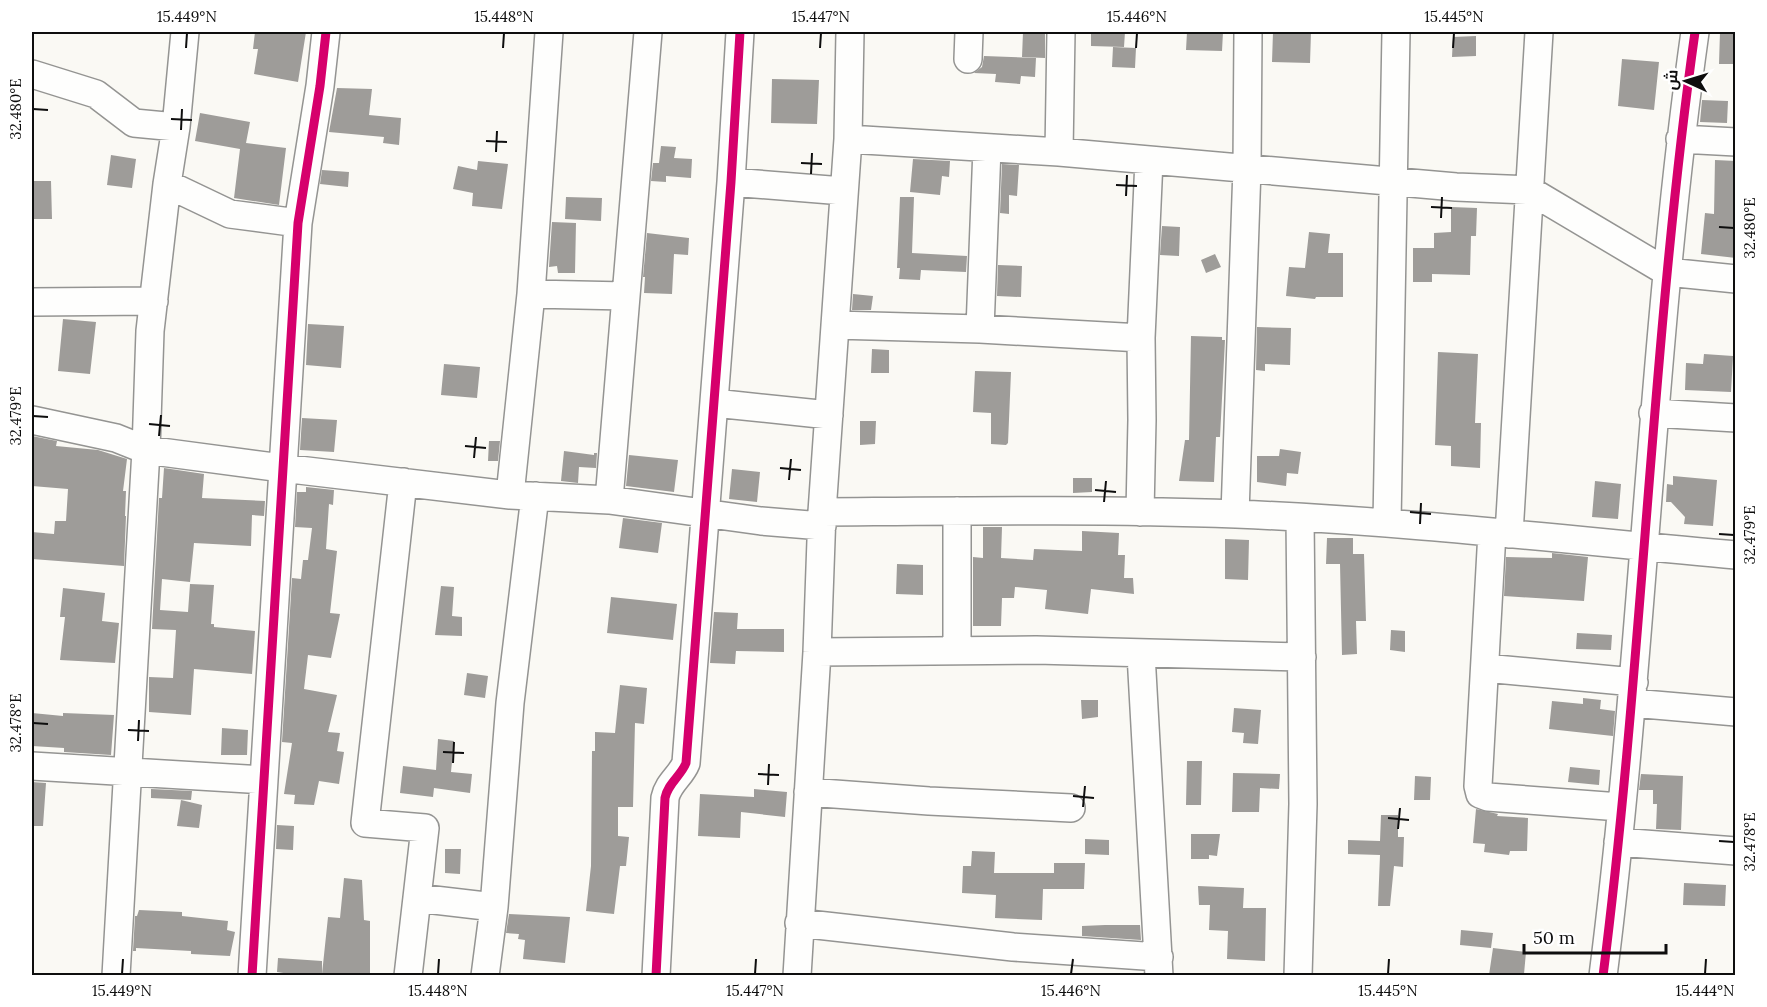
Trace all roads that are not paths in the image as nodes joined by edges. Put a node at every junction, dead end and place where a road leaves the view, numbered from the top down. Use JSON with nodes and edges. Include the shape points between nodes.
{"nodes":[{"id":1,"x":185,"y":32,"type":"edge"},
{"id":2,"x":326,"y":32,"type":"edge"},
{"id":3,"x":549,"y":32,"type":"edge"},
{"id":4,"x":648,"y":32,"type":"edge"},
{"id":5,"x":740,"y":32,"type":"edge"},
{"id":6,"x":850,"y":32,"type":"edge"},
{"id":7,"x":969,"y":32,"type":"edge"},
{"id":8,"x":1061,"y":32,"type":"edge"},
{"id":9,"x":1248,"y":32,"type":"edge"},
{"id":10,"x":1396,"y":32,"type":"edge"},
{"id":11,"x":1539,"y":32,"type":"edge"},
{"id":12,"x":1695,"y":32,"type":"edge"},
{"id":13,"x":968,"y":59,"type":"dead end"},
{"id":14,"x":32,"y":74,"type":"edge"},
{"id":15,"x":176,"y":127,"type":"junction"},
{"id":16,"x":848,"y":139,"type":"junction"},
{"id":17,"x":1680,"y":139,"type":"junction"},
{"id":18,"x":1736,"y":142,"type":"edge"},
{"id":19,"x":987,"y":148,"type":"junction"},
{"id":20,"x":1059,"y":152,"type":"junction"},
{"id":21,"x":1149,"y":160,"type":"junction"},
{"id":22,"x":1247,"y":168,"type":"junction"},
{"id":23,"x":731,"y":182,"type":"junction"},
{"id":24,"x":1393,"y":182,"type":"junction"},
{"id":25,"x":167,"y":184,"type":"junction"},
{"id":26,"x":1529,"y":190,"type":"junction"},
{"id":27,"x":843,"y":191,"type":"junction"},
{"id":28,"x":298,"y":222,"type":"junction"},
{"id":29,"x":1667,"y":272,"type":"junction"},
{"id":30,"x":1736,"y":279,"type":"edge"},
{"id":31,"x":531,"y":294,"type":"junction"},
{"id":32,"x":627,"y":296,"type":"junction"},
{"id":33,"x":154,"y":301,"type":"junction"},
{"id":34,"x":32,"y":302,"type":"edge"},
{"id":35,"x":835,"y":326,"type":"junction"},
{"id":36,"x":980,"y":329,"type":"junction"},
{"id":37,"x":1141,"y":338,"type":"junction"},
{"id":38,"x":714,"y":403,"type":"junction"},
{"id":39,"x":1653,"y":413,"type":"junction"},
{"id":40,"x":829,"y":415,"type":"junction"},
{"id":41,"x":1736,"y":418,"type":"edge"},
{"id":42,"x":32,"y":420,"type":"edge"},
{"id":43,"x":146,"y":450,"type":"junction"},
{"id":44,"x":282,"y":468,"type":"junction"},
{"id":45,"x":403,"y":482,"type":"junction"},
{"id":46,"x":523,"y":495,"type":"junction"},
{"id":47,"x":609,"y":500,"type":"junction"},
{"id":48,"x":957,"y":511,"type":"junction"},
{"id":49,"x":1140,"y":512,"type":"junction"},
{"id":50,"x":705,"y":513,"type":"junction"},
{"id":51,"x":1235,"y":514,"type":"junction"},
{"id":52,"x":1300,"y":518,"type":"junction"},
{"id":53,"x":822,"y":519,"type":"junction"},
{"id":54,"x":1387,"y":523,"type":"junction"},
{"id":55,"x":1501,"y":533,"type":"junction"},
{"id":56,"x":1645,"y":547,"type":"junction"},
{"id":57,"x":1736,"y":555,"type":"edge"},
{"id":58,"x":957,"y":649,"type":"junction"},
{"id":59,"x":817,"y":652,"type":"junction"},
{"id":60,"x":1141,"y":654,"type":"junction"},
{"id":61,"x":1302,"y":657,"type":"junction"},
{"id":62,"x":1485,"y":668,"type":"junction"},
{"id":63,"x":1633,"y":693,"type":"junction"},
{"id":64,"x":1736,"y":712,"type":"edge"},
{"id":65,"x":32,"y":766,"type":"edge"},
{"id":66,"x":127,"y":772,"type":"junction"},
{"id":67,"x":263,"y":780,"type":"junction"},
{"id":68,"x":808,"y":792,"type":"junction"},
{"id":69,"x":1620,"y":807,"type":"junction"},
{"id":70,"x":1071,"y":808,"type":"dead end"},
{"id":71,"x":1618,"y":842,"type":"junction"},
{"id":72,"x":1736,"y":851,"type":"edge"},
{"id":73,"x":417,"y":898,"type":"junction"},
{"id":74,"x":494,"y":907,"type":"junction"},
{"id":75,"x":799,"y":923,"type":"junction"},
{"id":76,"x":1092,"y":964,"type":"edge"},
{"id":77,"x":1159,"y":966,"type":"edge"},
{"id":78,"x":116,"y":975,"type":"edge"},
{"id":79,"x":252,"y":975,"type":"edge"},
{"id":80,"x":408,"y":975,"type":"edge"},
{"id":81,"x":485,"y":975,"type":"edge"},
{"id":82,"x":656,"y":975,"type":"edge"},
{"id":83,"x":797,"y":975,"type":"edge"},
{"id":84,"x":1298,"y":975,"type":"edge"},
{"id":85,"x":1603,"y":975,"type":"edge"}],
"edges":[{"from":1,"to":15,"type":"street"},
{"from":2,"to":28,"type":"street"},
{"from":3,"to":31,"type":"street"},
{"from":4,"to":32,"type":"street"},
{"from":5,"to":23,"type":"street"},
{"from":6,"to":16,"type":"street"},
{"from":7,"to":13,"type":"street"},
{"from":8,"to":20,"type":"street"},
{"from":9,"to":22,"type":"street"},
{"from":10,"to":24,"type":"street"},
{"from":11,"to":26,"type":"street"},
{"from":12,"to":17,"type":"street"},
{"from":14,"to":15,"type":"street","via":[[96,94],[134,123]]},
{"from":15,"to":25,"type":"street"},
{"from":16,"to":19,"type":"street"},
{"from":16,"to":27,"type":"street"},
{"from":17,"to":18,"type":"street"},
{"from":17,"to":29,"type":"street"},
{"from":19,"to":20,"type":"street"},
{"from":19,"to":36,"type":"street"},
{"from":20,"to":21,"type":"street"},
{"from":21,"to":22,"type":"street"},
{"from":21,"to":37,"type":"street"},
{"from":22,"to":24,"type":"street"},
{"from":22,"to":51,"type":"street"},
{"from":23,"to":27,"type":"street"},
{"from":23,"to":38,"type":"street"},
{"from":24,"to":26,"type":"street"},
{"from":24,"to":54,"type":"street"},
{"from":25,"to":28,"type":"street","via":[[230,214]]},
{"from":25,"to":33,"type":"street"},
{"from":26,"to":29,"type":"street"},
{"from":26,"to":55,"type":"street"},
{"from":27,"to":35,"type":"street"},
{"from":28,"to":44,"type":"street"},
{"from":29,"to":30,"type":"street"},
{"from":29,"to":39,"type":"street"},
{"from":31,"to":32,"type":"street"},
{"from":31,"to":46,"type":"street"},
{"from":32,"to":47,"type":"street"},
{"from":33,"to":34,"type":"street"},
{"from":33,"to":43,"type":"street"},
{"from":35,"to":36,"type":"street"},
{"from":35,"to":40,"type":"street"},
{"from":36,"to":37,"type":"street"},
{"from":37,"to":49,"type":"street"},
{"from":38,"to":40,"type":"street"},
{"from":38,"to":50,"type":"street"},
{"from":39,"to":41,"type":"street"},
{"from":39,"to":56,"type":"street"},
{"from":40,"to":53,"type":"street"},
{"from":42,"to":43,"type":"street","via":[[116,438]]},
{"from":43,"to":44,"type":"street"},
{"from":43,"to":66,"type":"street"},
{"from":44,"to":45,"type":"street"},
{"from":44,"to":67,"type":"street"},
{"from":45,"to":46,"type":"street"},
{"from":45,"to":73,"type":"street","via":[[365,823],[425,828]]},
{"from":46,"to":47,"type":"street"},
{"from":46,"to":74,"type":"street"},
{"from":47,"to":50,"type":"street"},
{"from":48,"to":49,"type":"street"},
{"from":48,"to":53,"type":"street"},
{"from":48,"to":58,"type":"street"},
{"from":49,"to":51,"type":"street"},
{"from":50,"to":53,"type":"street","via":[[761,521]]},
{"from":50,"to":82,"type":"street","via":[[686,762],[669,785],[665,798]]},
{"from":51,"to":52,"type":"street"},
{"from":52,"to":54,"type":"street"},
{"from":52,"to":61,"type":"street"},
{"from":53,"to":59,"type":"street"},
{"from":54,"to":55,"type":"street"},
{"from":55,"to":56,"type":"street"},
{"from":55,"to":62,"type":"street"},
{"from":56,"to":57,"type":"street"},
{"from":56,"to":63,"type":"street"},
{"from":58,"to":59,"type":"street"},
{"from":58,"to":60,"type":"street"},
{"from":59,"to":68,"type":"street"},
{"from":60,"to":61,"type":"street"},
{"from":60,"to":77,"type":"street"},
{"from":61,"to":84,"type":"street"},
{"from":62,"to":63,"type":"street"},
{"from":62,"to":69,"type":"street","via":[[1480,794]]},
{"from":63,"to":64,"type":"street"},
{"from":63,"to":69,"type":"street"},
{"from":65,"to":66,"type":"street"},
{"from":66,"to":67,"type":"street"},
{"from":66,"to":78,"type":"street"},
{"from":67,"to":79,"type":"street"},
{"from":68,"to":70,"type":"street"},
{"from":68,"to":75,"type":"street"},
{"from":69,"to":71,"type":"street"},
{"from":71,"to":72,"type":"street"},
{"from":71,"to":85,"type":"street"},
{"from":73,"to":74,"type":"street"},
{"from":73,"to":80,"type":"street"},
{"from":74,"to":81,"type":"street"},
{"from":75,"to":76,"type":"street","via":[[1013,947]]},
{"from":75,"to":83,"type":"street"},
{"from":76,"to":77,"type":"street"}]}
